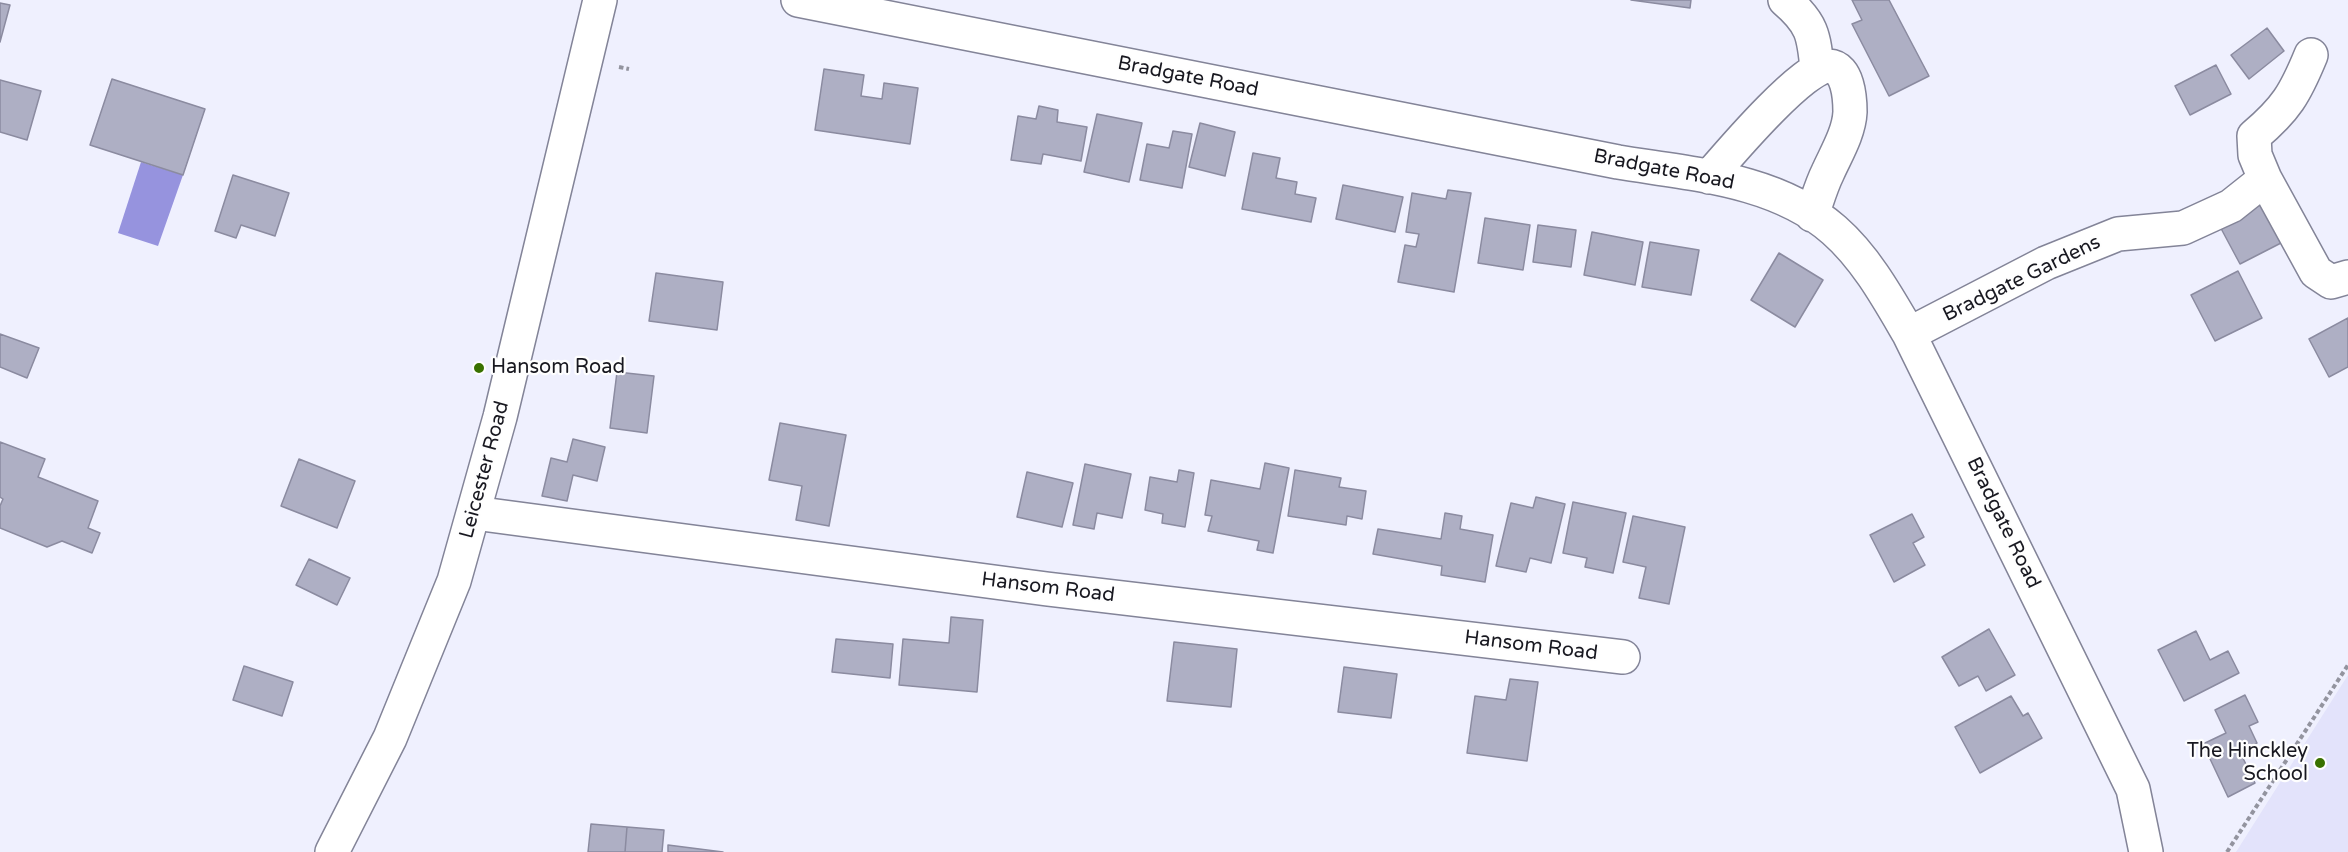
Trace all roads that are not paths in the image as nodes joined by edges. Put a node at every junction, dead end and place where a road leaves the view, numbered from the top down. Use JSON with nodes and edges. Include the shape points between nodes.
{"nodes":[{"id":1,"x":600,"y":0,"type":"edge"},
{"id":2,"x":798,"y":0,"type":"edge"},
{"id":3,"x":1785,"y":0,"type":"edge"},
{"id":4,"x":2311,"y":55,"type":"dead end"},
{"id":5,"x":1817,"y":69,"type":"junction"},
{"id":6,"x":1709,"y":177,"type":"junction"},
{"id":7,"x":2265,"y":179,"type":"junction"},
{"id":8,"x":1812,"y":216,"type":"junction"},
{"id":9,"x":2348,"y":278,"type":"edge"},
{"id":10,"x":1909,"y":334,"type":"junction"},
{"id":11,"x":474,"y":513,"type":"junction"},
{"id":12,"x":1623,"y":657,"type":"dead end"},
{"id":13,"x":332,"y":852,"type":"edge"},
{"id":14,"x":2146,"y":852,"type":"edge"}],
"edges":[{"from":1,"to":11,"type":"street","name":"Leicester Road"},
{"from":2,"to":6,"type":"street","name":"Bradgate Road"},
{"from":3,"to":5,"type":"street","via":[[1808,21],[1814,36]]},
{"from":4,"to":7,"type":"street","via":[[2296,92],[2254,136],[2255,155]]},
{"from":5,"to":6,"type":"street","via":[[1744,136]]},
{"from":5,"to":8,"type":"street","via":[[1837,68],[1844,76],[1850,113]]},
{"from":6,"to":8,"type":"street","name":"Bradgate Road","via":[[1763,190]]},
{"from":7,"to":9,"type":"street","via":[[2316,272],[2331,282]]},
{"from":7,"to":10,"type":"street","name":"Bradgate Gardens","via":[[2231,206],[2183,228],[2118,234],[2046,263]]},
{"from":8,"to":10,"type":"street","name":"Bradgate Road","via":[[1833,230],[1856,254]]},
{"from":10,"to":14,"type":"street","name":"Bradgate Road","via":[[2133,789]]},
{"from":11,"to":12,"type":"street","name":"Hansom Road","via":[[1047,589]]},
{"from":11,"to":13,"type":"street","name":"Leicester Road","via":[[450,593],[390,738]]}]}
